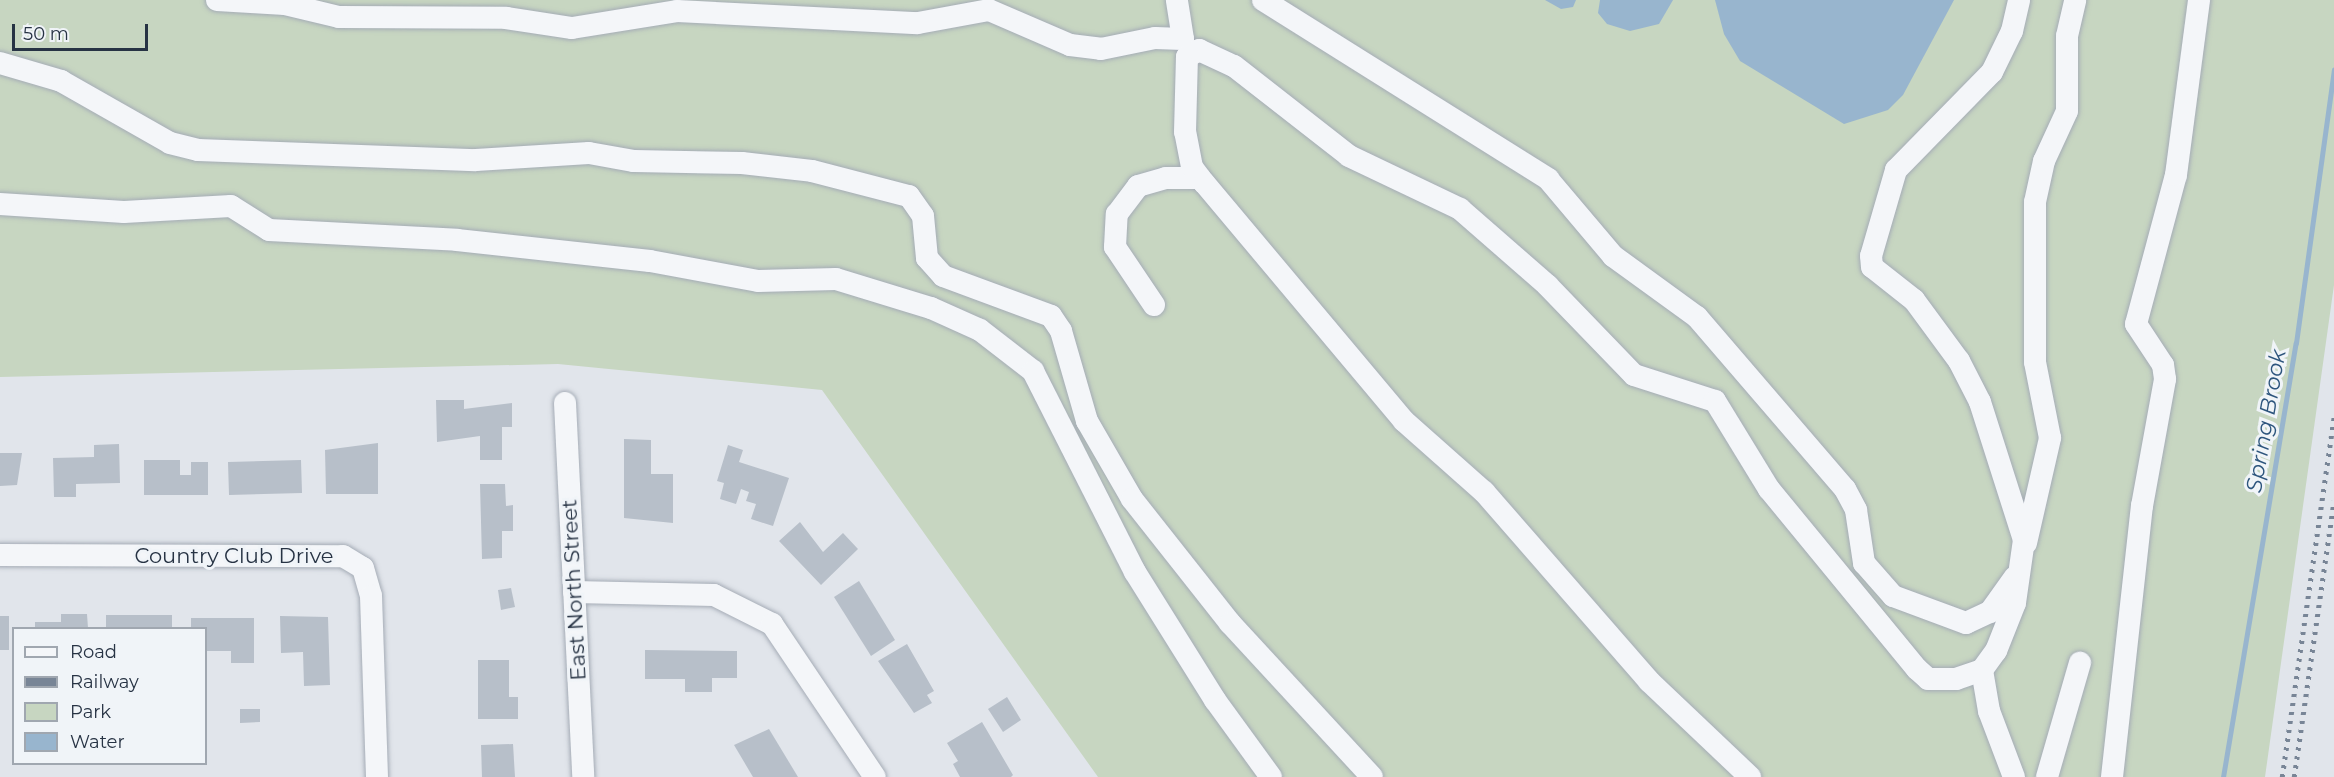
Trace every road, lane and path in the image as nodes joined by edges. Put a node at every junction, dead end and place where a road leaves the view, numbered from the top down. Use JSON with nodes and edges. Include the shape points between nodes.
{"nodes":[{"id":1,"x":217,"y":0,"type":"edge"},
{"id":2,"x":1177,"y":0,"type":"edge"},
{"id":3,"x":1263,"y":0,"type":"edge"},
{"id":4,"x":2019,"y":0,"type":"edge"},
{"id":5,"x":2075,"y":0,"type":"edge"},
{"id":6,"x":2199,"y":0,"type":"edge"},
{"id":7,"x":1188,"y":45,"type":"junction"},
{"id":8,"x":0,"y":63,"type":"edge"},
{"id":9,"x":1200,"y":178,"type":"junction"},
{"id":10,"x":0,"y":204,"type":"edge"},
{"id":11,"x":1154,"y":306,"type":"dead end"},
{"id":12,"x":1033,"y":371,"type":"junction"},
{"id":13,"x":1077,"y":392,"type":"junction"},
{"id":14,"x":565,"y":403,"type":"dead end"},
{"id":15,"x":0,"y":555,"type":"edge"},
{"id":16,"x":2021,"y":558,"type":"junction"},
{"id":17,"x":574,"y":592,"type":"junction"},
{"id":18,"x":2080,"y":663,"type":"dead end"},
{"id":19,"x":1982,"y":670,"type":"junction"},
{"id":20,"x":377,"y":777,"type":"edge"},
{"id":21,"x":583,"y":777,"type":"edge"},
{"id":22,"x":875,"y":777,"type":"edge"},
{"id":23,"x":1271,"y":777,"type":"edge"},
{"id":24,"x":1372,"y":777,"type":"edge"},
{"id":25,"x":1750,"y":777,"type":"edge"},
{"id":26,"x":2014,"y":777,"type":"edge"},
{"id":27,"x":2047,"y":777,"type":"edge"},
{"id":28,"x":2112,"y":777,"type":"edge"}],
"edges":[{"from":1,"to":7,"type":"street","via":[[285,4],[339,17],[506,18],[572,28],[677,11],[918,23],[989,10],[1088,49]]},
{"from":2,"to":7,"type":"street"},
{"from":3,"to":16,"type":"street","via":[[1548,179],[1613,256],[1697,317],[1845,489],[1856,510],[1864,563],[1893,596],[1951,622],[1978,620],[2006,592]]},
{"from":4,"to":16,"type":"street","via":[[2012,31],[1992,72],[1896,170],[1871,256],[1880,276],[1914,300],[1938,330],[1980,402],[2019,519]]},
{"from":5,"to":16,"type":"street","via":[[2067,36],[2067,111],[2044,160],[2035,202],[2035,362],[2050,438],[2040,499]]},
{"from":6,"to":28,"type":"street","via":[[2176,175],[2136,324],[2138,335],[2163,365],[2165,379],[2142,506]]},
{"from":7,"to":9,"type":"street","via":[[1185,132]]},
{"from":7,"to":19,"type":"street","via":[[1248,75],[1349,156],[1460,209],[1554,292],[1634,375],[1715,401],[1768,489],[1917,669],[1928,679],[1956,679]]},
{"from":8,"to":13,"type":"street","via":[[61,81],[171,143],[198,150],[476,160],[589,153],[634,161],[762,165],[852,178],[898,192],[920,210],[927,258],[943,276],[1051,316],[1061,331]]},
{"from":9,"to":11,"type":"street","via":[[1166,178],[1138,186],[1117,214],[1115,247]]},
{"from":9,"to":25,"type":"street","via":[[1404,422],[1484,492],[1649,681]]},
{"from":10,"to":12,"type":"street","via":[[124,212],[231,206],[269,230],[457,240],[650,261],[758,281],[836,279],[903,296],[972,327]]},
{"from":12,"to":13,"type":"street"},
{"from":12,"to":23,"type":"street","via":[[1140,580]]},
{"from":13,"to":24,"type":"street","via":[[1109,463],[1182,566]]},
{"from":14,"to":17,"type":"street","name":"East North Street"},
{"from":15,"to":20,"type":"street","name":"Country Club Drive","via":[[343,556],[363,568],[370,596]]},
{"from":16,"to":19,"type":"street","via":[[2015,603],[1996,651]]},
{"from":17,"to":21,"type":"street","name":"East North Street"},
{"from":17,"to":22,"type":"street","via":[[714,595],[772,624]]},
{"from":18,"to":27,"type":"street"},
{"from":19,"to":26,"type":"street","via":[[1989,711]]}]}
